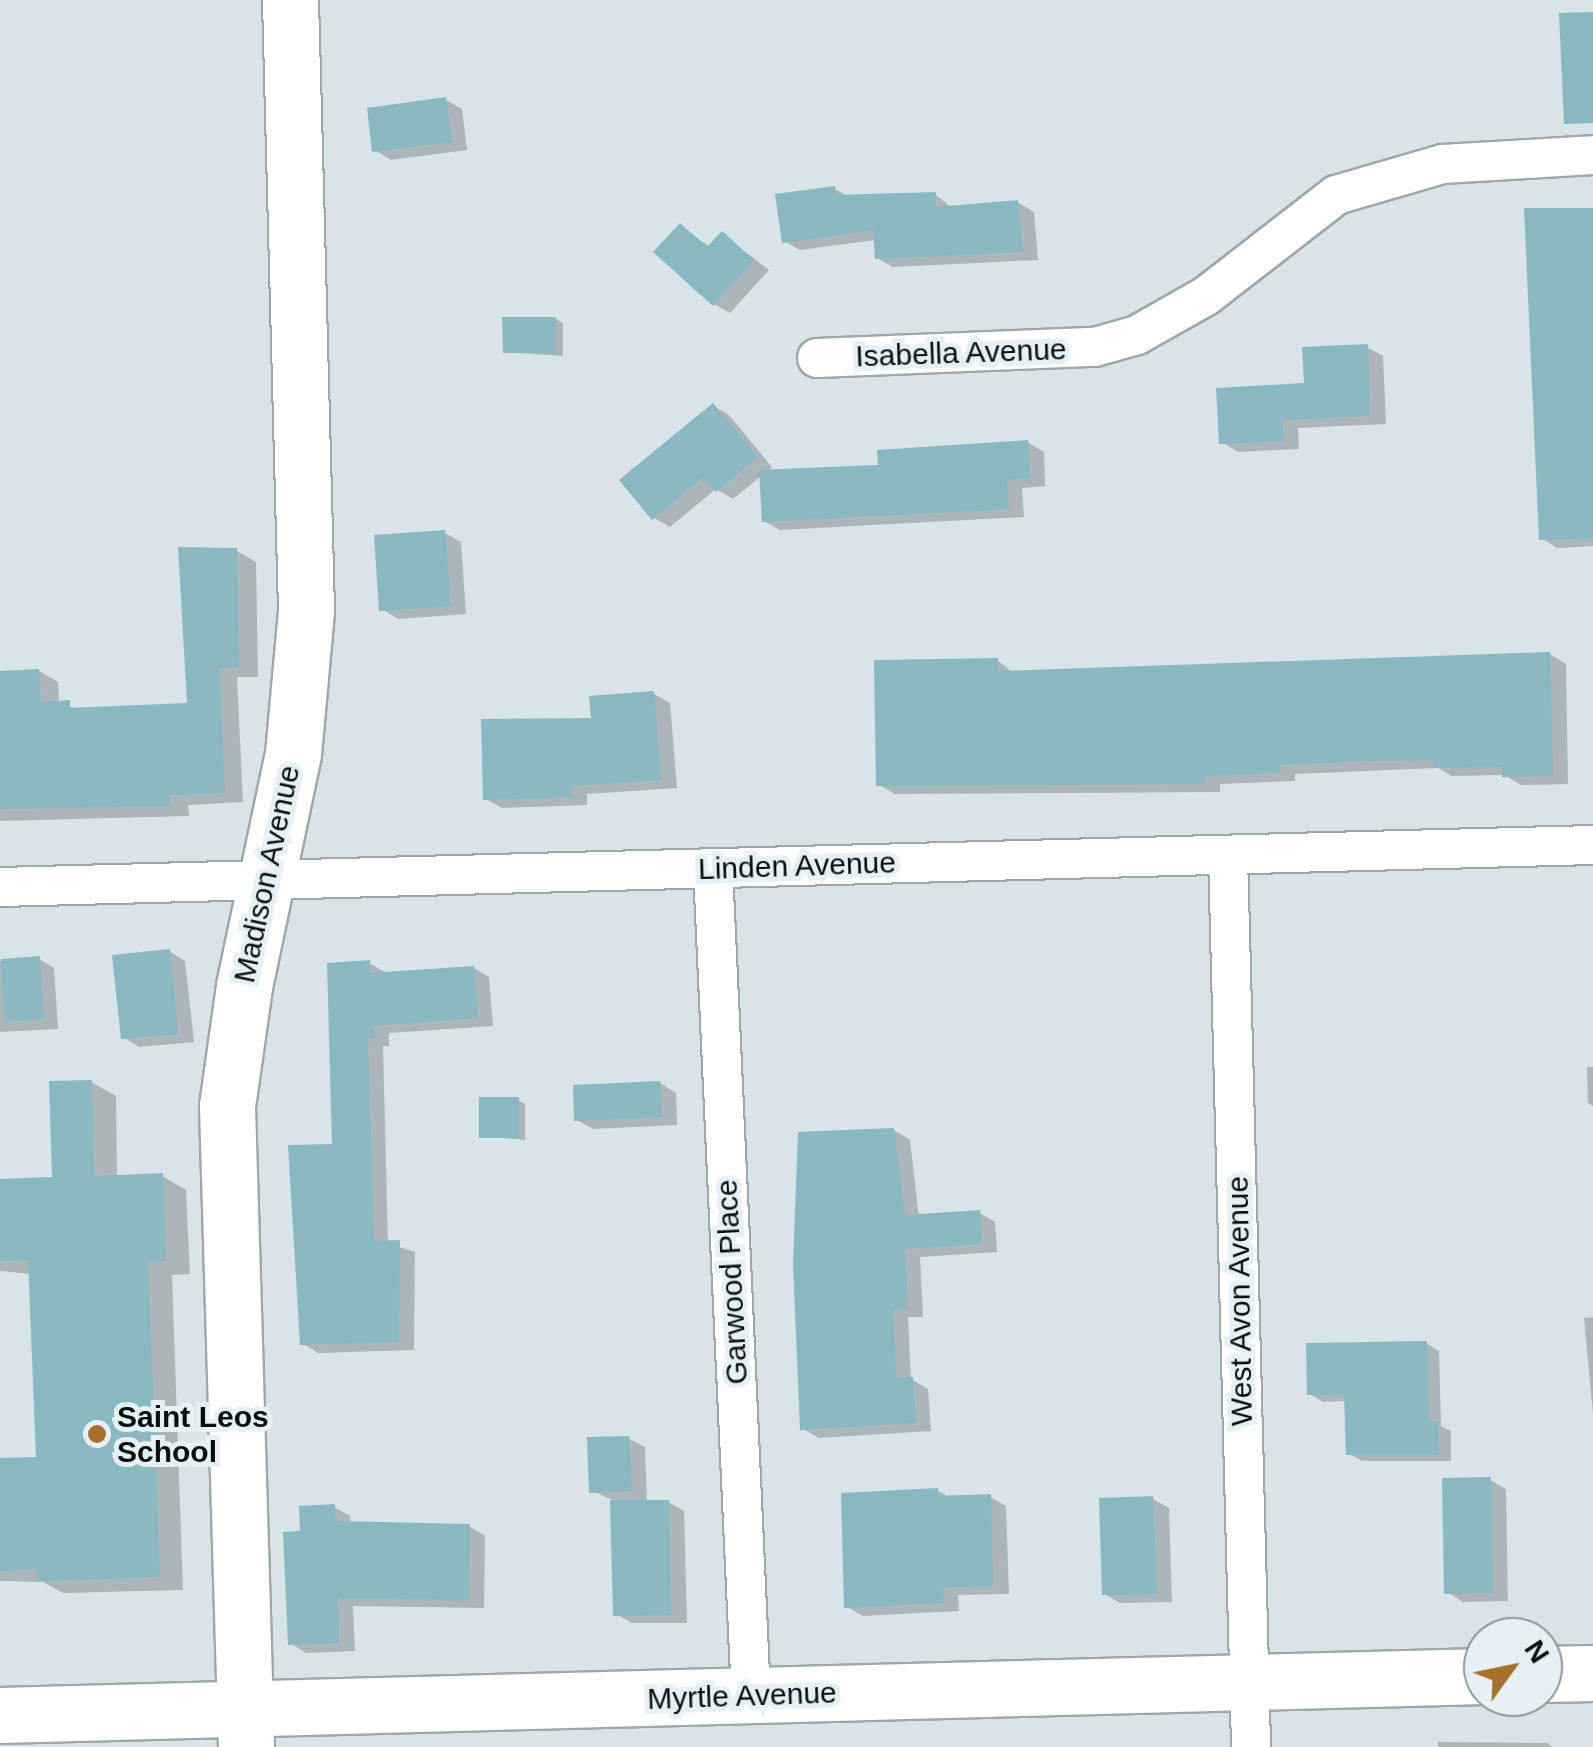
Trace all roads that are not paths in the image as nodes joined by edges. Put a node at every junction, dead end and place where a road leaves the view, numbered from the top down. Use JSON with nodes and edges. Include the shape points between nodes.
{"nodes":[{"id":1,"x":290,"y":0,"type":"edge"},
{"id":2,"x":1593,"y":155,"type":"edge"},
{"id":3,"x":817,"y":358,"type":"dead end"},
{"id":4,"x":1593,"y":845,"type":"edge"},
{"id":5,"x":1228,"y":855,"type":"junction"},
{"id":6,"x":713,"y":868,"type":"junction"},
{"id":7,"x":270,"y":880,"type":"junction"},
{"id":8,"x":0,"y":887,"type":"edge"},
{"id":9,"x":1593,"y":1673,"type":"edge"},
{"id":10,"x":1563,"y":1674,"type":"edge"},
{"id":11,"x":1463,"y":1677,"type":"edge"},
{"id":12,"x":1249,"y":1682,"type":"junction"},
{"id":13,"x":750,"y":1695,"type":"junction"},
{"id":14,"x":0,"y":1715,"type":"edge"},
{"id":15,"x":246,"y":1728,"type":"edge"},
{"id":16,"x":1251,"y":1747,"type":"edge"}],
"edges":[{"from":1,"to":7,"type":"street","name":"Madison Avenue","via":[[306,610],[292,754]]},
{"from":2,"to":3,"type":"street","name":"Isabella Avenue","via":[[1443,164],[1336,195],[1206,296],[1096,348]]},
{"from":4,"to":5,"type":"street","name":"Linden Avenue"},
{"from":5,"to":6,"type":"street","name":"Linden Avenue"},
{"from":5,"to":12,"type":"street","name":"West Avon Avenue"},
{"from":6,"to":7,"type":"street","name":"Linden Avenue"},
{"from":6,"to":13,"type":"street","name":"Garwood Place"},
{"from":7,"to":8,"type":"street","name":"Linden Avenue"},
{"from":7,"to":15,"type":"street","name":"Madison Avenue","via":[[244,986],[227,1106]]},
{"from":9,"to":10,"type":"street"},
{"from":11,"to":12,"type":"street","name":"Myrtle Avenue"},
{"from":12,"to":13,"type":"street","name":"Myrtle Avenue"},
{"from":12,"to":16,"type":"street","name":"West Avon Avenue"},
{"from":13,"to":15,"type":"street","name":"Myrtle Avenue"},
{"from":14,"to":15,"type":"street","name":"Myrtle Avenue"}]}
